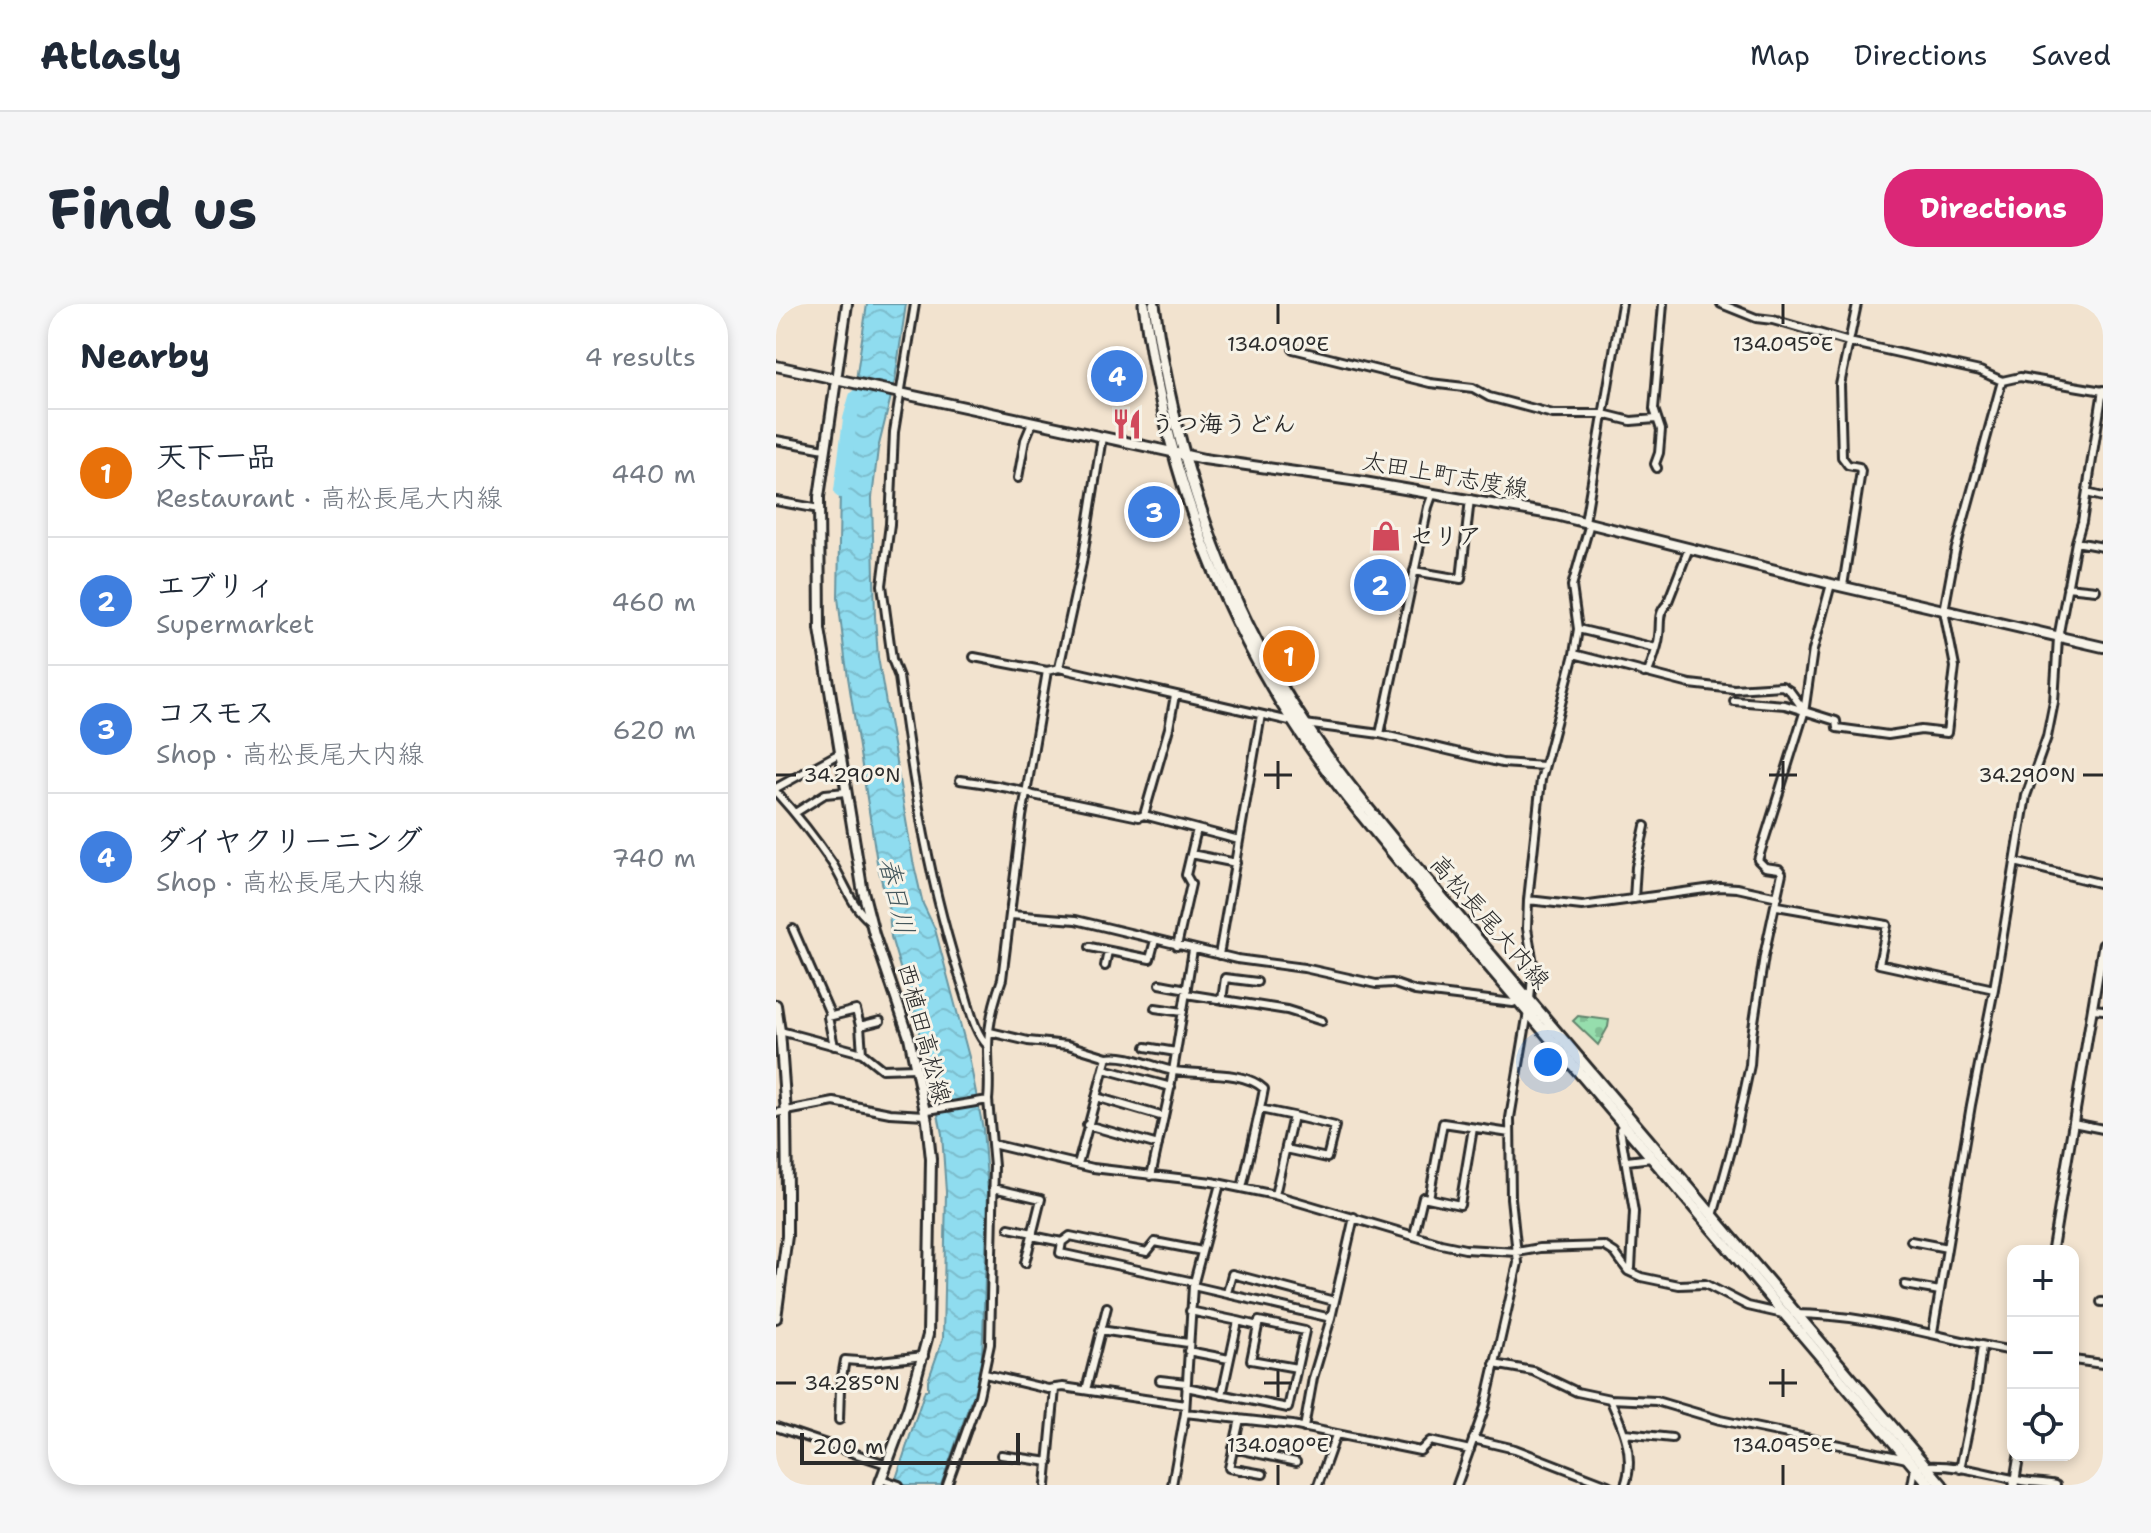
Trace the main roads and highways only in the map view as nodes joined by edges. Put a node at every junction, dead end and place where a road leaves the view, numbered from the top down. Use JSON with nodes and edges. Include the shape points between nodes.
{"nodes":[{"id":1,"x":847,"y":304,"type":"edge"},
{"id":2,"x":1144,"y":304,"type":"edge"},
{"id":3,"x":1154,"y":304,"type":"edge"},
{"id":4,"x":776,"y":366,"type":"edge"},
{"id":5,"x":840,"y":382,"type":"junction"},
{"id":6,"x":1171,"y":452,"type":"junction"},
{"id":7,"x":1182,"y":454,"type":"junction"},
{"id":8,"x":2103,"y":647,"type":"edge"},
{"id":9,"x":1391,"y":844,"type":"junction"},
{"id":10,"x":776,"y":1005,"type":"edge"},
{"id":11,"x":779,"y":1027,"type":"edge"},
{"id":12,"x":781,"y":1113,"type":"edge"},
{"id":13,"x":776,"y":1318,"type":"edge"},
{"id":14,"x":1916,"y":1464,"type":"junction"},
{"id":15,"x":880,"y":1482,"type":"edge"},
{"id":16,"x":1930,"y":1485,"type":"edge"},
{"id":17,"x":1942,"y":1485,"type":"edge"}],
"edges":[{"from":1,"to":5,"type":"main road","name":"西植田高松線"},
{"from":2,"to":6,"type":"main road","name":"高松長尾大内線"},
{"from":3,"to":7,"type":"main road","name":"高松長尾大内線"},
{"from":4,"to":5,"type":"main road","name":"太田上町志度線"},
{"from":5,"to":6,"type":"main road","name":"太田上町志度線"},
{"from":5,"to":15,"type":"main road","name":"西植田高松線","via":[[819,509],[820,629],[862,887],[909,1037],[931,1159],[928,1335]]},
{"from":6,"to":7,"type":"main road","name":"太田上町志度線"},
{"from":6,"to":9,"type":"main road","name":"高松長尾大内線","via":[[1202,542],[1243,634],[1292,721],[1342,792]]},
{"from":7,"to":8,"type":"main road","name":"太田上町志度線","via":[[1470,499],[1587,523]]},
{"from":7,"to":9,"type":"main road","name":"高松長尾大内線","via":[[1211,540],[1251,630],[1305,724]]},
{"from":9,"to":14,"type":"main road","name":"高松長尾大内線","via":[[1783,1314]]},
{"from":9,"to":14,"type":"main road","name":"高松長尾大内線","via":[[1713,1215]]},
{"from":10,"to":11,"type":"main road"},
{"from":11,"to":12,"type":"main road"},
{"from":12,"to":13,"type":"main road","via":[[787,1236]]},
{"from":14,"to":16,"type":"main road","name":"高松長尾大内線"},
{"from":14,"to":17,"type":"main road","name":"高松長尾大内線"}]}
